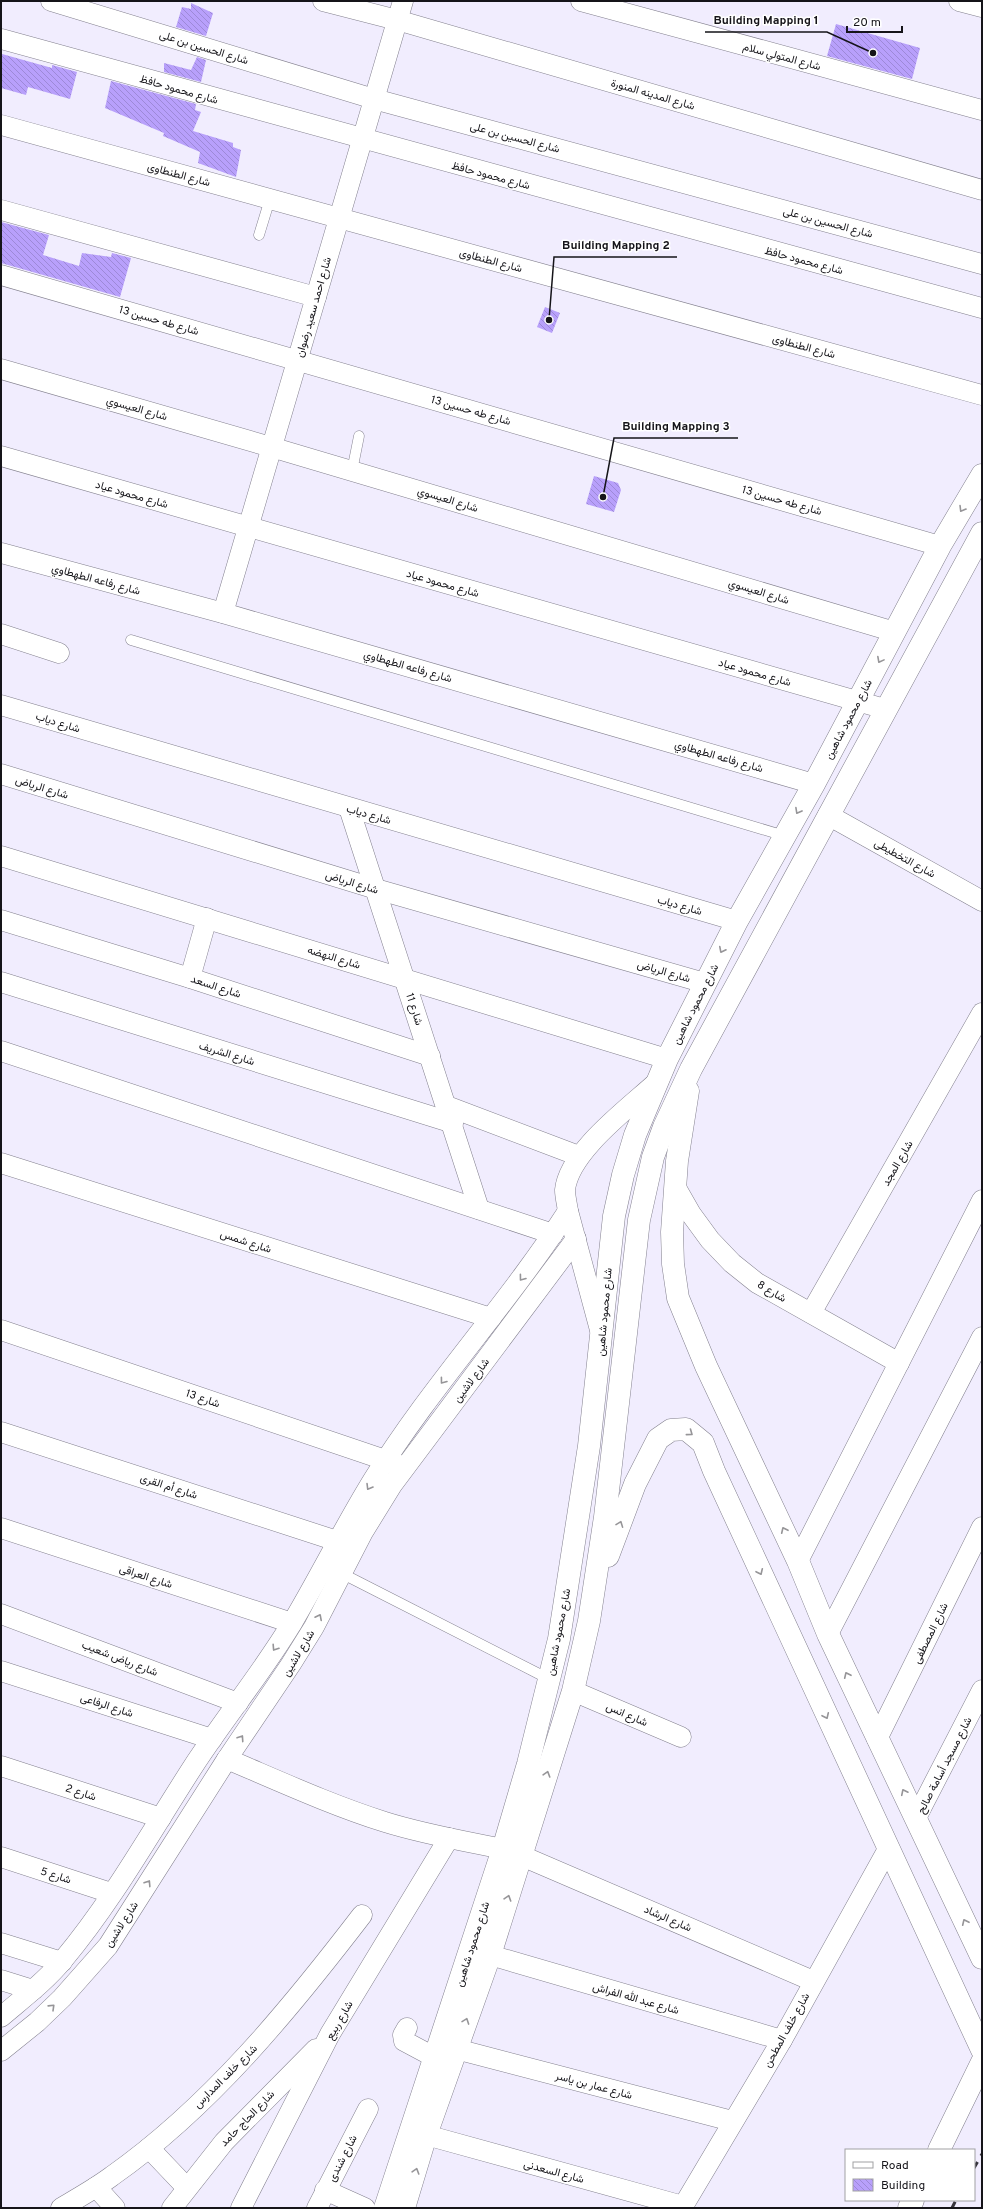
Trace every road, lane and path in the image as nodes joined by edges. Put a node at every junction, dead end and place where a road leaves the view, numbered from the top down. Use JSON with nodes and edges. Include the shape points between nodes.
{"nodes":[{"id":1,"x":52,"y":1,"type":"edge"},
{"id":2,"x":323,"y":1,"type":"edge"},
{"id":3,"x":581,"y":1,"type":"edge"},
{"id":4,"x":959,"y":1,"type":"edge"},
{"id":5,"x":982,"y":8,"type":"edge"},
{"id":6,"x":400,"y":10,"type":"edge"},
{"id":7,"x":1,"y":39,"type":"edge"},
{"id":8,"x":374,"y":99,"type":"junction"},
{"id":9,"x":982,"y":110,"type":"edge"},
{"id":10,"x":1,"y":125,"type":"edge"},
{"id":11,"x":362,"y":139,"type":"junction"},
{"id":12,"x":982,"y":190,"type":"edge"},
{"id":13,"x":270,"y":199,"type":"junction"},
{"id":14,"x":1,"y":210,"type":"edge"},
{"id":15,"x":339,"y":218,"type":"junction"},
{"id":16,"x":259,"y":235,"type":"dead end"},
{"id":17,"x":982,"y":264,"type":"edge"},
{"id":18,"x":1,"y":275,"type":"edge"},
{"id":19,"x":316,"y":297,"type":"junction"},
{"id":20,"x":982,"y":308,"type":"edge"},
{"id":21,"x":297,"y":360,"type":"junction"},
{"id":22,"x":1,"y":369,"type":"edge"},
{"id":23,"x":982,"y":395,"type":"edge"},
{"id":24,"x":359,"y":436,"type":"dead end"},
{"id":25,"x":271,"y":447,"type":"junction"},
{"id":26,"x":1,"y":456,"type":"edge"},
{"id":27,"x":352,"y":471,"type":"junction"},
{"id":28,"x":982,"y":475,"type":"edge"},
{"id":29,"x":248,"y":527,"type":"junction"},
{"id":30,"x":982,"y":533,"type":"edge"},
{"id":31,"x":940,"y":546,"type":"junction"},
{"id":32,"x":1,"y":553,"type":"edge"},
{"id":33,"x":223,"y":613,"type":"junction"},
{"id":34,"x":895,"y":632,"type":"junction"},
{"id":35,"x":1,"y":634,"type":"edge"},
{"id":36,"x":131,"y":640,"type":"dead end"},
{"id":37,"x":59,"y":653,"type":"dead end"},
{"id":38,"x":858,"y":701,"type":"junction"},
{"id":39,"x":1,"y":705,"type":"edge"},
{"id":40,"x":886,"y":709,"type":"junction"},
{"id":41,"x":1,"y":774,"type":"edge"},
{"id":42,"x":814,"y":784,"type":"junction"},
{"id":43,"x":349,"y":808,"type":"junction"},
{"id":44,"x":828,"y":815,"type":"junction"},
{"id":45,"x":785,"y":836,"type":"junction"},
{"id":46,"x":1,"y":856,"type":"edge"},
{"id":47,"x":376,"y":889,"type":"junction"},
{"id":48,"x":982,"y":901,"type":"edge"},
{"id":49,"x":207,"y":918,"type":"junction"},
{"id":50,"x":1,"y":920,"type":"edge"},
{"id":51,"x":737,"y":921,"type":"junction"},
{"id":52,"x":190,"y":978,"type":"junction"},
{"id":53,"x":406,"y":979,"type":"junction"},
{"id":54,"x":1,"y":982,"type":"edge"},
{"id":55,"x":705,"y":983,"type":"junction"},
{"id":56,"x":982,"y":1013,"type":"edge"},
{"id":57,"x":1,"y":1051,"type":"edge"},
{"id":58,"x":430,"y":1056,"type":"junction"},
{"id":59,"x":667,"y":1059,"type":"junction"},
{"id":60,"x":691,"y":1069,"type":"junction"},
{"id":61,"x":659,"y":1080,"type":"junction"},
{"id":62,"x":450,"y":1115,"type":"junction"},
{"id":63,"x":579,"y":1156,"type":"junction"},
{"id":64,"x":1,"y":1163,"type":"edge"},
{"id":65,"x":675,"y":1186,"type":"junction"},
{"id":66,"x":982,"y":1200,"type":"edge"},
{"id":67,"x":479,"y":1209,"type":"junction"},
{"id":68,"x":568,"y":1211,"type":"junction"},
{"id":69,"x":553,"y":1234,"type":"junction"},
{"id":70,"x":576,"y":1239,"type":"junction"},
{"id":71,"x":536,"y":1260,"type":"junction"},
{"id":72,"x":551,"y":1273,"type":"junction"},
{"id":73,"x":811,"y":1313,"type":"junction"},
{"id":74,"x":491,"y":1318,"type":"junction"},
{"id":75,"x":1,"y":1330,"type":"edge"},
{"id":76,"x":602,"y":1337,"type":"junction"},
{"id":77,"x":982,"y":1337,"type":"edge"},
{"id":78,"x":899,"y":1363,"type":"junction"},
{"id":79,"x":1,"y":1432,"type":"edge"},
{"id":80,"x":386,"y":1460,"type":"junction"},
{"id":81,"x":405,"y":1467,"type":"junction"},
{"id":82,"x":982,"y":1526,"type":"edge"},
{"id":83,"x":1,"y":1528,"type":"edge"},
{"id":84,"x":337,"y":1541,"type":"junction"},
{"id":85,"x":798,"y":1561,"type":"junction"},
{"id":86,"x":341,"y":1573,"type":"junction"},
{"id":87,"x":595,"y":1586,"type":"junction"},
{"id":88,"x":1,"y":1614,"type":"edge"},
{"id":89,"x":292,"y":1623,"type":"junction"},
{"id":90,"x":828,"y":1634,"type":"junction"},
{"id":91,"x":1,"y":1670,"type":"edge"},
{"id":92,"x":257,"y":1676,"type":"junction"},
{"id":93,"x":549,"y":1679,"type":"junction"},
{"id":94,"x":276,"y":1688,"type":"junction"},
{"id":95,"x":982,"y":1690,"type":"edge"},
{"id":96,"x":574,"y":1691,"type":"junction"},
{"id":97,"x":238,"y":1703,"type":"junction"},
{"id":98,"x":682,"y":1737,"type":"dead end"},
{"id":99,"x":212,"y":1739,"type":"junction"},
{"id":100,"x":877,"y":1739,"type":"junction"},
{"id":101,"x":227,"y":1759,"type":"junction"},
{"id":102,"x":1,"y":1766,"type":"edge"},
{"id":103,"x":161,"y":1818,"type":"junction"},
{"id":104,"x":916,"y":1818,"type":"junction"},
{"id":105,"x":448,"y":1838,"type":"junction"},
{"id":106,"x":888,"y":1849,"type":"junction"},
{"id":107,"x":512,"y":1852,"type":"junction"},
{"id":108,"x":1,"y":1857,"type":"edge"},
{"id":109,"x":111,"y":1894,"type":"junction"},
{"id":110,"x":362,"y":1915,"type":"dead end"},
{"id":111,"x":1,"y":1943,"type":"edge"},
{"id":112,"x":490,"y":1955,"type":"junction"},
{"id":113,"x":982,"y":1958,"type":"edge"},
{"id":114,"x":62,"y":1962,"type":"junction"},
{"id":115,"x":1,"y":1980,"type":"edge"},
{"id":116,"x":814,"y":1981,"type":"junction"},
{"id":117,"x":26,"y":1996,"type":"junction"},
{"id":118,"x":1,"y":2017,"type":"edge"},
{"id":119,"x":37,"y":2022,"type":"junction"},
{"id":120,"x":407,"y":2028,"type":"dead end"},
{"id":121,"x":330,"y":2034,"type":"junction"},
{"id":122,"x":782,"y":2040,"type":"junction"},
{"id":123,"x":456,"y":2048,"type":"junction"},
{"id":124,"x":982,"y":2050,"type":"edge"},
{"id":125,"x":1,"y":2051,"type":"edge"},
{"id":126,"x":434,"y":2057,"type":"junction"},
{"id":127,"x":982,"y":2062,"type":"edge"},
{"id":128,"x":368,"y":2109,"type":"dead end"},
{"id":129,"x":732,"y":2121,"type":"junction"},
{"id":130,"x":426,"y":2135,"type":"junction"},
{"id":131,"x":148,"y":2148,"type":"junction"},
{"id":132,"x":939,"y":2149,"type":"edge"},
{"id":133,"x":96,"y":2187,"type":"junction"},
{"id":134,"x":187,"y":2188,"type":"junction"},
{"id":135,"x":325,"y":2190,"type":"junction"},
{"id":136,"x":682,"y":2207,"type":"edge"},
{"id":137,"x":61,"y":2208,"type":"edge"},
{"id":138,"x":115,"y":2208,"type":"edge"},
{"id":139,"x":172,"y":2208,"type":"edge"},
{"id":140,"x":241,"y":2208,"type":"edge"},
{"id":141,"x":316,"y":2208,"type":"edge"},
{"id":142,"x":365,"y":2208,"type":"edge"},
{"id":143,"x":385,"y":2208,"type":"edge"},
{"id":144,"x":404,"y":2208,"type":"edge"}],
"edges":[{"from":1,"to":8,"type":"street","name":"شارع الحسين بن على"},
{"from":2,"to":6,"type":"street","name":"شارع المدينه المنورة"},
{"from":3,"to":9,"type":"street","name":"شارع المتولي سلام"},
{"from":4,"to":5,"type":"street"},
{"from":6,"to":8,"type":"street","name":"شارع احمد سعيد رضوان"},
{"from":6,"to":12,"type":"street","name":"شارع المدينه المنورة"},
{"from":7,"to":11,"type":"street","name":"شارع محمود حافظ"},
{"from":8,"to":11,"type":"street","name":"شارع احمد سعيد رضوان"},
{"from":8,"to":17,"type":"street","name":"شارع الحسين بن على"},
{"from":10,"to":13,"type":"street","name":"شارع الطنطاوى"},
{"from":11,"to":15,"type":"street","name":"شارع احمد سعيد رضوان"},
{"from":11,"to":20,"type":"street","name":"شارع محمود حافظ"},
{"from":13,"to":15,"type":"street","name":"شارع الطنطاوى"},
{"from":13,"to":16,"type":"lane"},
{"from":14,"to":19,"type":"street"},
{"from":15,"to":19,"type":"street","name":"شارع احمد سعيد رضوان"},
{"from":15,"to":23,"type":"street","name":"شارع الطنطاوى"},
{"from":18,"to":21,"type":"street","name":"شارع طه حسين 13"},
{"from":19,"to":21,"type":"street","name":"شارع احمد سعيد رضوان"},
{"from":21,"to":25,"type":"street","name":"شارع احمد سعيد رضوان"},
{"from":21,"to":31,"type":"street","name":"شارع طه حسين 13"},
{"from":22,"to":25,"type":"street","name":"شارع العيسوي"},
{"from":24,"to":27,"type":"lane"},
{"from":25,"to":27,"type":"street","name":"شارع العيسوي"},
{"from":25,"to":29,"type":"street","name":"شارع احمد سعيد رضوان"},
{"from":26,"to":29,"type":"street","name":"شارع محمود عياد"},
{"from":27,"to":34,"type":"street","name":"شارع العيسوي"},
{"from":28,"to":31,"type":"main road","name":"شارع محمود شاهين","one_way":true},
{"from":29,"to":33,"type":"street","name":"شارع احمد سعيد رضوان"},
{"from":29,"to":38,"type":"street","name":"شارع محمود عياد"},
{"from":30,"to":40,"type":"main road","name":"شارع محمود شاهين"},
{"from":31,"to":34,"type":"main road","name":"شارع محمود شاهين"},
{"from":32,"to":33,"type":"street","name":"شارع رفاعه الطهطاوي"},
{"from":33,"to":42,"type":"street","name":"شارع رفاعه الطهطاوي"},
{"from":34,"to":38,"type":"main road","name":"شارع محمود شاهين","one_way":true},
{"from":35,"to":37,"type":"street"},
{"from":36,"to":45,"type":"lane"},
{"from":38,"to":40,"type":"street","name":"شارع محمود عياد"},
{"from":38,"to":42,"type":"main road","name":"شارع محمود شاهين"},
{"from":39,"to":43,"type":"street","name":"شارع دياب"},
{"from":40,"to":44,"type":"main road","name":"شارع محمود شاهين"},
{"from":41,"to":47,"type":"street","name":"شارع الرياض"},
{"from":42,"to":45,"type":"main road","name":"شارع محمود شاهين","one_way":true},
{"from":43,"to":47,"type":"street","name":"شارع 11"},
{"from":43,"to":51,"type":"street","name":"شارع دياب"},
{"from":44,"to":48,"type":"street","name":"شارع التخطيطى"},
{"from":44,"to":60,"type":"main road","name":"شارع محمود شاهين"},
{"from":45,"to":51,"type":"main road","name":"شارع محمود شاهين"},
{"from":46,"to":49,"type":"street","name":"شارع النهضه"},
{"from":47,"to":53,"type":"street","name":"شارع 11"},
{"from":47,"to":55,"type":"street","name":"شارع الرياض"},
{"from":49,"to":52,"type":"street"},
{"from":49,"to":53,"type":"street","name":"شارع النهضه"},
{"from":50,"to":52,"type":"street","name":"شارع السعد"},
{"from":51,"to":55,"type":"main road","name":"شارع محمود شاهين","one_way":true},
{"from":52,"to":58,"type":"street","name":"شارع السعد"},
{"from":53,"to":58,"type":"street","name":"شارع 11"},
{"from":53,"to":59,"type":"street","name":"شارع النهضه"},
{"from":54,"to":62,"type":"street","name":"شارع الشريف"},
{"from":55,"to":59,"type":"main road","name":"شارع محمود شاهين"},
{"from":56,"to":73,"type":"street","name":"شارع المجد"},
{"from":57,"to":67,"type":"street"},
{"from":58,"to":62,"type":"street","name":"شارع 11"},
{"from":59,"to":61,"type":"main road","name":"شارع محمود شاهين"},
{"from":60,"to":65,"type":"main road"},
{"from":60,"to":87,"type":"main road","name":"شارع محمود شاهين","via":[[653,1157],[639,1220],[614,1446]]},
{"from":61,"to":63,"type":"street"},
{"from":61,"to":76,"type":"main road","name":"شارع محمود شاهين","via":[[634,1135],[623,1175],[610,1251]]},
{"from":62,"to":63,"type":"street","name":"شارع الشريف"},
{"from":62,"to":67,"type":"street","name":"شارع 11"},
{"from":63,"to":68,"type":"street","via":[[568,1178],[565,1191]]},
{"from":64,"to":74,"type":"street","name":"شارع شمس"},
{"from":65,"to":73,"type":"street","name":"شارع 8","via":[[700,1227],[732,1263],[757,1283]]},
{"from":85,"to":65,"type":"main road","one_way":true,"via":[[706,1366],[678,1298],[672,1232]]},
{"from":66,"to":78,"type":"street"},
{"from":67,"to":69,"type":"street"},
{"from":68,"to":69,"type":"street","name":"شارع لاشين"},
{"from":68,"to":70,"type":"street"},
{"from":69,"to":71,"type":"street","name":"شارع لاشين"},
{"from":70,"to":72,"type":"street","name":"شارع لاشين"},
{"from":70,"to":76,"type":"street"},
{"from":71,"to":72,"type":"street"},
{"from":71,"to":74,"type":"street","name":"شارع لاشين","one_way":true},
{"from":72,"to":81,"type":"street","name":"شارع لاشين"},
{"from":73,"to":78,"type":"street","name":"شارع 8"},
{"from":74,"to":80,"type":"street","name":"شارع لاشين","one_way":true,"via":[[413,1420]]},
{"from":75,"to":80,"type":"street","name":"شارع 13"},
{"from":76,"to":93,"type":"main road","name":"شارع محمود شاهين","via":[[590,1446]]},
{"from":77,"to":90,"type":"street"},
{"from":78,"to":85,"type":"street"},
{"from":79,"to":84,"type":"street","name":"شارع أم القرى"},
{"from":80,"to":81,"type":"street","name":"شارع 13"},
{"from":80,"to":84,"type":"street","name":"شارع لاشين","one_way":true},
{"from":81,"to":86,"type":"street","name":"شارع لاشين","via":[[377,1508]]},
{"from":82,"to":100,"type":"street","name":"شارع المصطفى"},
{"from":83,"to":89,"type":"street","name":"شارع العراقى"},
{"from":84,"to":89,"type":"street","name":"شارع لاشين"},
{"from":85,"to":90,"type":"main road"},
{"from":86,"to":93,"type":"lane"},
{"from":94,"to":86,"type":"street","name":"شارع لاشين","one_way":true,"via":[[314,1627]]},
{"from":87,"to":96,"type":"main road","name":"شارع محمود شاهين"},
{"from":87,"to":106,"type":"main road","one_way":true,"via":[[635,1484],[658,1439],[672,1430],[686,1428],[703,1443]]},
{"from":88,"to":97,"type":"street","name":"شارع رياض شعيب"},
{"from":89,"to":92,"type":"street","name":"شارع لاشين","one_way":true},
{"from":100,"to":90,"type":"main road","one_way":true},
{"from":91,"to":99,"type":"street","name":"شارع الرفاعى"},
{"from":92,"to":94,"type":"street"},
{"from":92,"to":97,"type":"street","name":"شارع لاشين"},
{"from":93,"to":107,"type":"main road","name":"شارع محمود شاهين","via":[[528,1764]]},
{"from":101,"to":94,"type":"street","name":"شارع لاشين","one_way":true},
{"from":95,"to":104,"type":"street","name":"شارع مسجد أسامة صالح"},
{"from":96,"to":98,"type":"street","name":"شارع انس"},
{"from":107,"to":96,"type":"main road","name":"شارع محمود شاهين","one_way":true},
{"from":97,"to":99,"type":"street","name":"شارع لاشين"},
{"from":99,"to":103,"type":"street","name":"شارع لاشين"},
{"from":104,"to":100,"type":"main road","one_way":true},
{"from":101,"to":105,"type":"street","name":"شارع الرشاد","via":[[354,1812]]},
{"from":119,"to":101,"type":"street","name":"شارع لاشين","one_way":true,"via":[[108,1946]]},
{"from":102,"to":103,"type":"street","name":"شارع 2"},
{"from":103,"to":109,"type":"street","name":"شارع لاشين"},
{"from":113,"to":104,"type":"main road","one_way":true},
{"from":105,"to":107,"type":"street","name":"شارع الرشاد"},
{"from":105,"to":121,"type":"street","name":"شارع ربيع"},
{"from":106,"to":116,"type":"street","name":"شارع خلف المطحن"},
{"from":106,"to":124,"type":"main road"},
{"from":112,"to":107,"type":"main road","name":"شارع محمود شاهين","one_way":true},
{"from":107,"to":116,"type":"street","name":"شارع الرشاد"},
{"from":107,"to":126,"type":"main road","name":"شارع محمود شاهين"},
{"from":108,"to":109,"type":"street","name":"شارع 5"},
{"from":109,"to":114,"type":"street","name":"شارع لاشين"},
{"from":110,"to":131,"type":"street","name":"شارع خلف المدارس","via":[[278,2021],[224,2078]]},
{"from":111,"to":114,"type":"street"},
{"from":112,"to":122,"type":"street","name":"شارع عبد الله الفراش"},
{"from":123,"to":112,"type":"main road","name":"شارع محمود شاهين","one_way":true},
{"from":114,"to":117,"type":"street","name":"شارع لاشين"},
{"from":115,"to":117,"type":"street"},
{"from":116,"to":122,"type":"street","name":"شارع خلف المطحن"},
{"from":117,"to":118,"type":"street","name":"شارع لاشين"},
{"from":117,"to":119,"type":"street"},
{"from":119,"to":125,"type":"street","name":"شارع لاشين"},
{"from":120,"to":126,"type":"street","via":[[403,2036],[404,2041]]},
{"from":121,"to":134,"type":"street","name":"شارع الحاج حامد","via":[[238,2126]]},
{"from":121,"to":140,"type":"street","name":"شارع ربيع"},
{"from":122,"to":129,"type":"street","name":"شارع خلف المطحن"},
{"from":123,"to":129,"type":"street","name":"شارع عمار بن ياسر"},
{"from":123,"to":130,"type":"main road","name":"شارع محمود شاهين"},
{"from":126,"to":143,"type":"main road","name":"شارع محمود شاهين"},
{"from":127,"to":132,"type":"main road"},
{"from":128,"to":135,"type":"street","name":"شارع شندى"},
{"from":129,"to":136,"type":"street","name":"شارع خلف المطحن"},
{"from":130,"to":136,"type":"street","name":"شارع السعدنى"},
{"from":144,"to":130,"type":"main road","name":"شارع محمود شاهين","one_way":true},
{"from":131,"to":133,"type":"street","name":"شارع خلف المدارس"},
{"from":131,"to":134,"type":"street"},
{"from":133,"to":137,"type":"street","name":"شارع خلف المدارس"},
{"from":133,"to":138,"type":"street"},
{"from":134,"to":139,"type":"street","name":"شارع الحاج حامد"},
{"from":135,"to":141,"type":"street","name":"شارع شندى"},
{"from":135,"to":142,"type":"street"}]}
